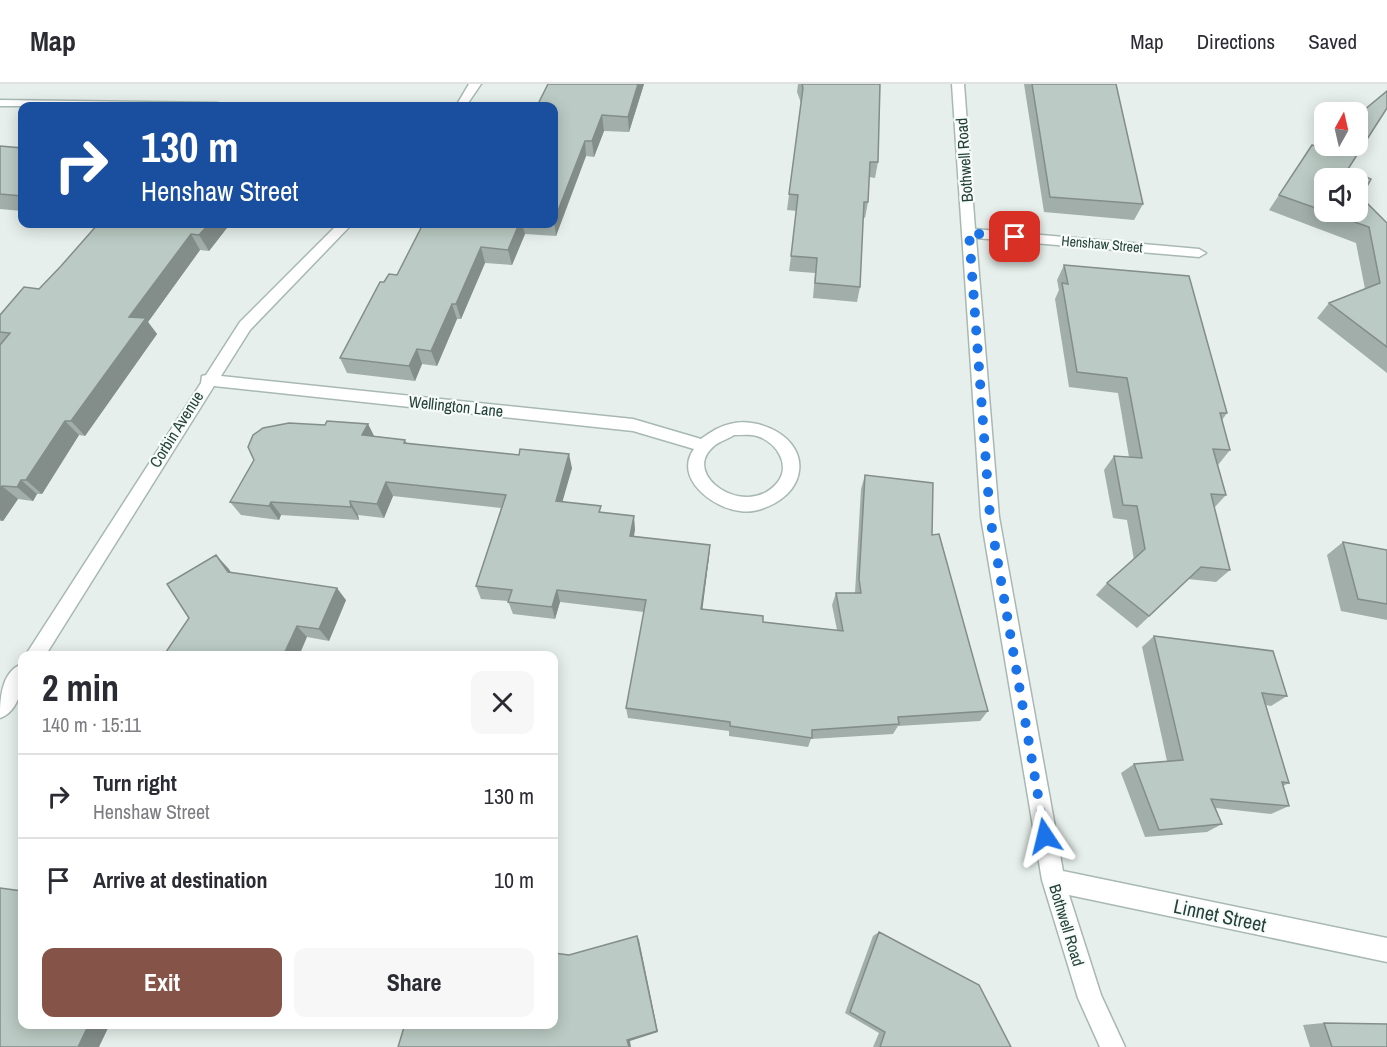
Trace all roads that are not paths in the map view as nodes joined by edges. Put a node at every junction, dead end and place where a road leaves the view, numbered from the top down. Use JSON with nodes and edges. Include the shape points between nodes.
{"nodes":[{"id":1,"x":475,"y":84,"type":"edge"},
{"id":2,"x":958,"y":84,"type":"edge"},
{"id":3,"x":464,"y":102,"type":"edge"},
{"id":4,"x":0,"y":103,"type":"edge"},
{"id":5,"x":18,"y":103,"type":"edge"},
{"id":6,"x":341,"y":228,"type":"edge"},
{"id":7,"x":969,"y":233,"type":"junction"},
{"id":8,"x":1199,"y":253,"type":"dead end"},
{"id":9,"x":207,"y":380,"type":"junction"},
{"id":10,"x":702,"y":445,"type":"junction"},
{"id":11,"x":37,"y":651,"type":"edge"},
{"id":12,"x":18,"y":680,"type":"edge"},
{"id":13,"x":0,"y":709,"type":"edge"},
{"id":14,"x":1053,"y":880,"type":"junction"},
{"id":15,"x":1387,"y":950,"type":"edge"},
{"id":16,"x":1113,"y":1047,"type":"edge"}],
"edges":[{"from":1,"to":3,"type":"street"},
{"from":2,"to":7,"type":"street","name":"Bothwell Road"},
{"from":4,"to":5,"type":"street"},
{"from":6,"to":9,"type":"street","name":"Corbin Avenue","via":[[244,326]]},
{"from":7,"to":8,"type":"street","name":"Henshaw Street"},
{"from":7,"to":14,"type":"street","name":"Bothwell Road","via":[[990,517]]},
{"from":9,"to":10,"type":"street","name":"Wellington Lane","via":[[633,425]]},
{"from":9,"to":11,"type":"street","name":"Corbin Avenue"},
{"from":10,"to":10,"type":"street","via":[[696,458],[696,473],[704,487],[718,498],[756,503],[774,497],[787,486],[792,471],[790,457],[782,444],[768,434],[732,429]]},
{"from":12,"to":13,"type":"street"},
{"from":14,"to":15,"type":"street","name":"Linnet Street"},
{"from":14,"to":16,"type":"street","name":"Bothwell Road","via":[[1090,998]]}]}
